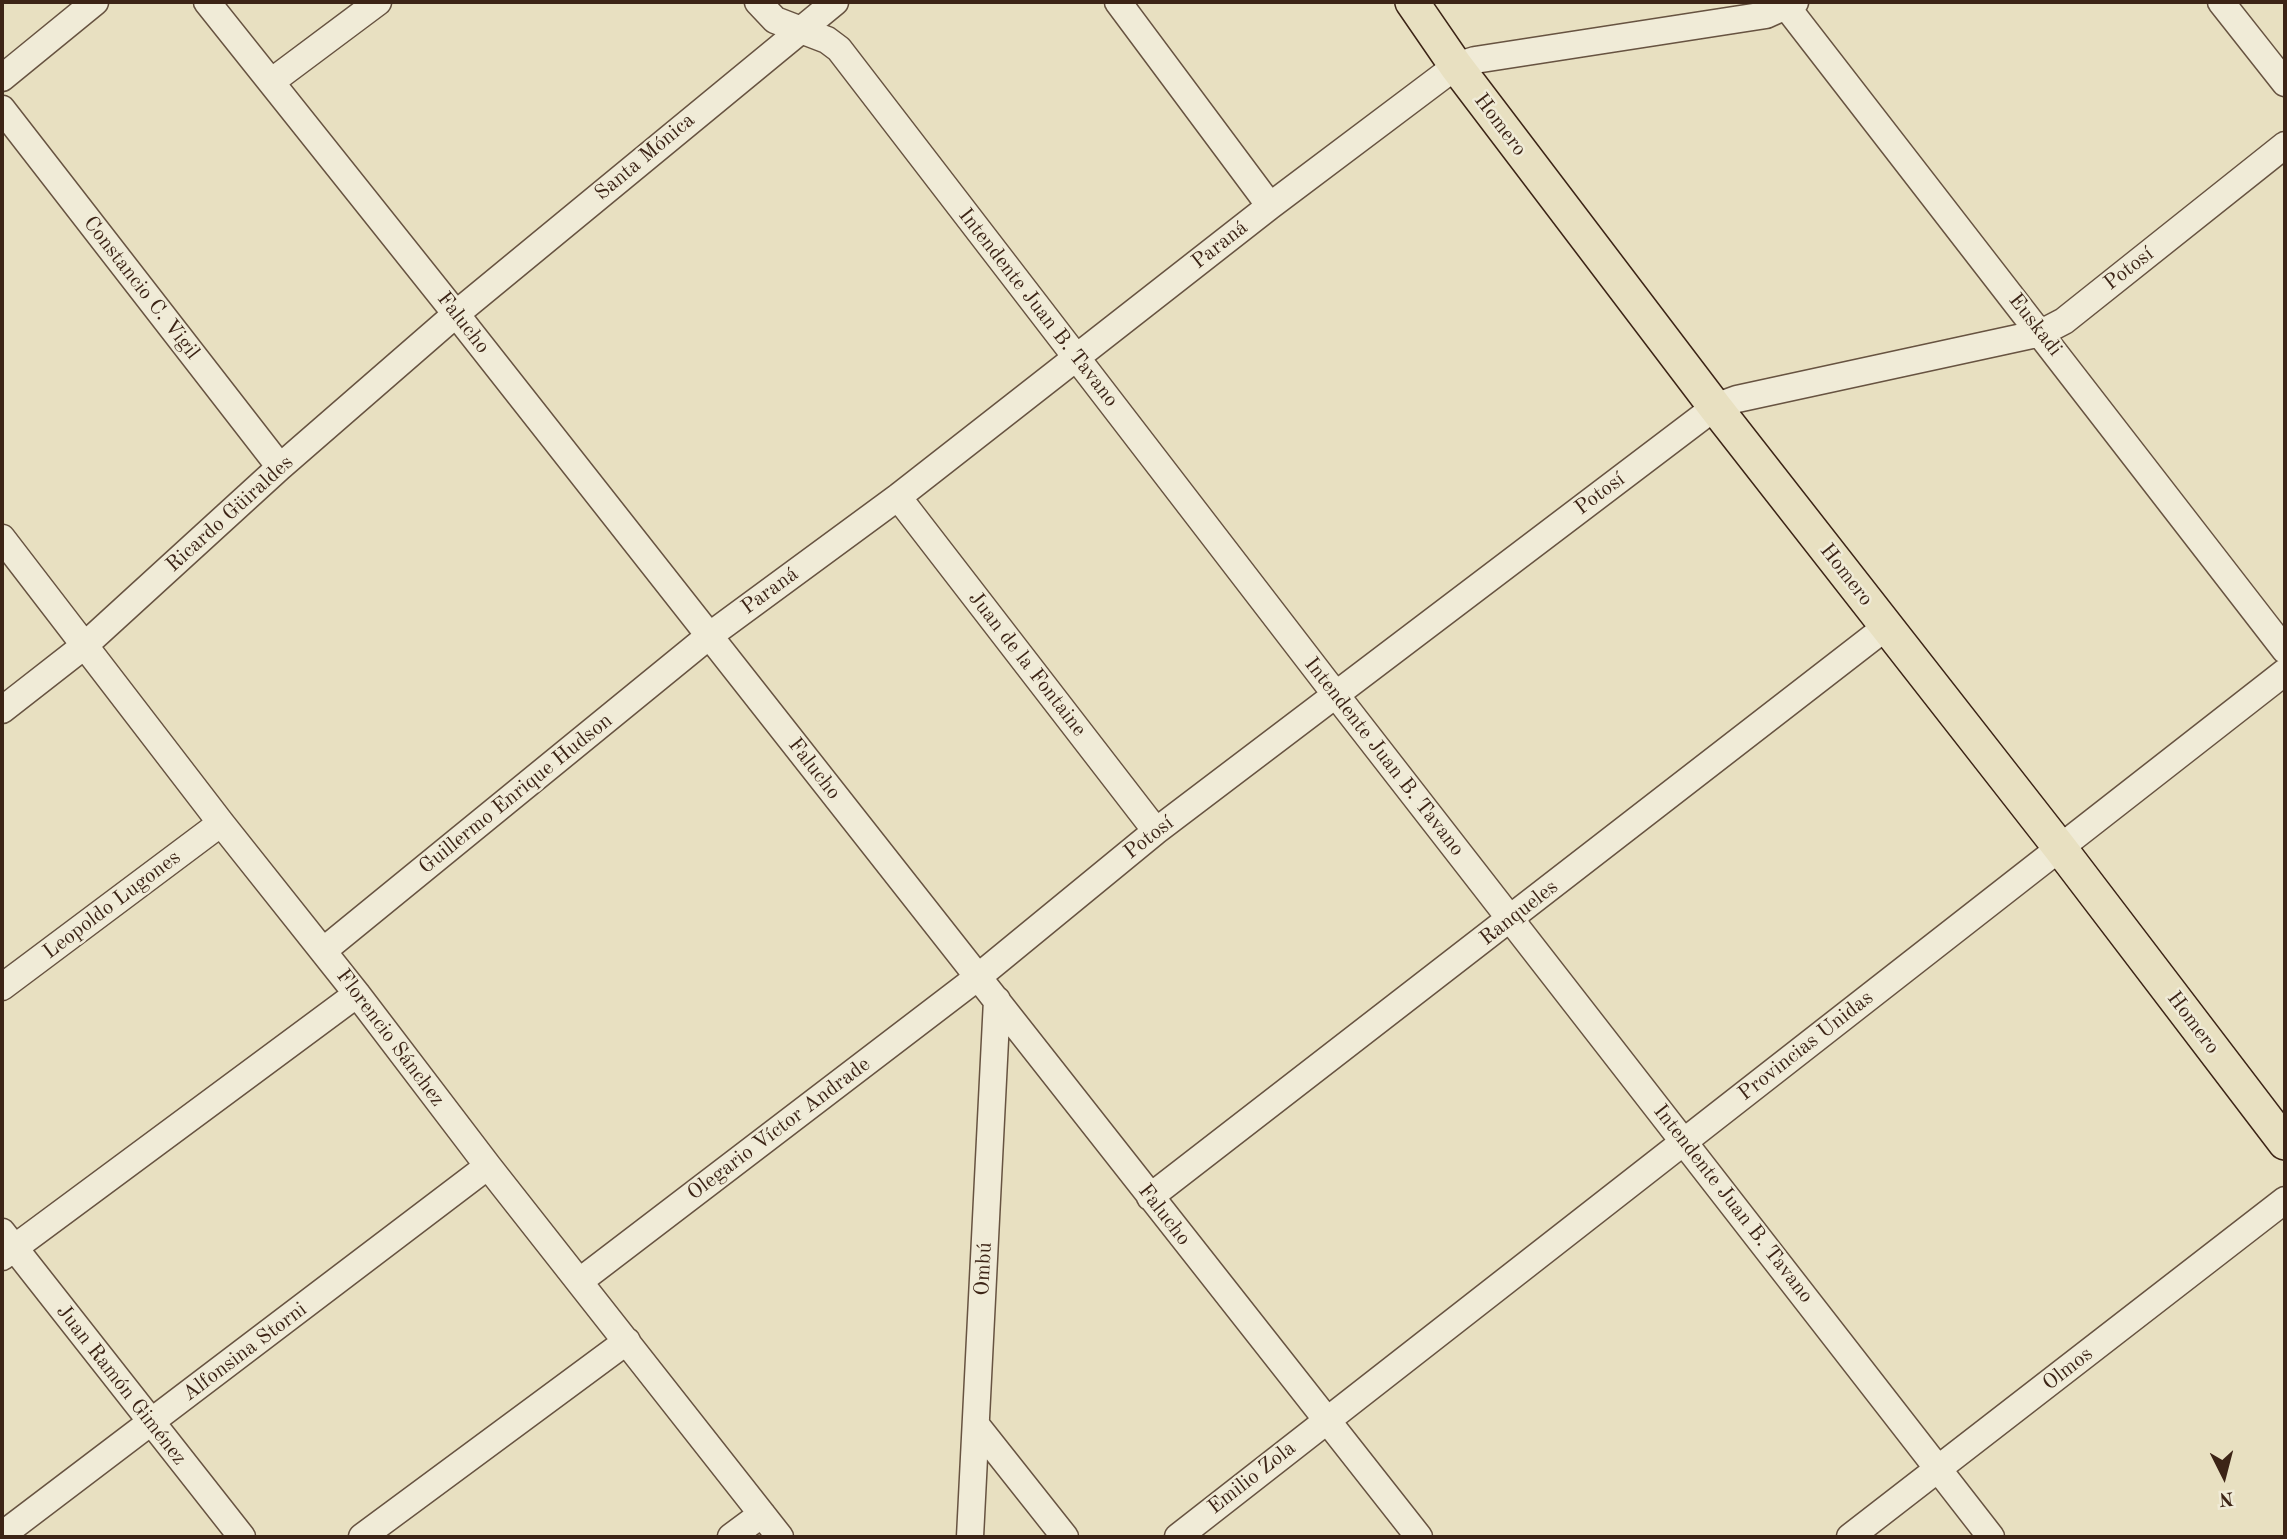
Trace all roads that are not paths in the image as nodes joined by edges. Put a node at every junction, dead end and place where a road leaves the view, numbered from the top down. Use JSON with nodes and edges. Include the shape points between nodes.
{"nodes":[{"id":1,"x":95,"y":2,"type":"edge"},
{"id":2,"x":207,"y":2,"type":"edge"},
{"id":3,"x":378,"y":2,"type":"edge"},
{"id":4,"x":758,"y":2,"type":"edge"},
{"id":5,"x":835,"y":2,"type":"edge"},
{"id":6,"x":1118,"y":2,"type":"edge"},
{"id":7,"x":1412,"y":2,"type":"edge"},
{"id":8,"x":2221,"y":2,"type":"edge"},
{"id":9,"x":1788,"y":3,"type":"edge"},
{"id":10,"x":798,"y":30,"type":"junction"},
{"id":11,"x":1456,"y":66,"type":"junction"},
{"id":12,"x":2,"y":78,"type":"edge"},
{"id":13,"x":271,"y":82,"type":"junction"},
{"id":14,"x":2285,"y":83,"type":"edge"},
{"id":15,"x":2,"y":109,"type":"edge"},
{"id":16,"x":2285,"y":145,"type":"edge"},
{"id":17,"x":1270,"y":206,"type":"junction"},
{"id":18,"x":456,"y":314,"type":"junction"},
{"id":19,"x":2041,"y":333,"type":"junction"},
{"id":20,"x":1076,"y":357,"type":"junction"},
{"id":21,"x":1715,"y":407,"type":"junction"},
{"id":22,"x":281,"y":467,"type":"junction"},
{"id":23,"x":898,"y":497,"type":"junction"},
{"id":24,"x":2,"y":538,"type":"edge"},
{"id":25,"x":1886,"y":627,"type":"junction"},
{"id":26,"x":709,"y":636,"type":"junction"},
{"id":27,"x":84,"y":646,"type":"junction"},
{"id":28,"x":2285,"y":650,"type":"edge"},
{"id":29,"x":2285,"y":672,"type":"edge"},
{"id":30,"x":1336,"y":695,"type":"junction"},
{"id":31,"x":2,"y":710,"type":"edge"},
{"id":32,"x":221,"y":823,"type":"junction"},
{"id":33,"x":1156,"y":831,"type":"junction"},
{"id":34,"x":2060,"y":848,"type":"junction"},
{"id":35,"x":1511,"y":919,"type":"junction"},
{"id":36,"x":323,"y":951,"type":"junction"},
{"id":37,"x":978,"y":977,"type":"junction"},
{"id":38,"x":2,"y":987,"type":"edge"},
{"id":39,"x":357,"y":994,"type":"junction"},
{"id":40,"x":997,"y":1000,"type":"junction"},
{"id":41,"x":1684,"y":1142,"type":"junction"},
{"id":42,"x":2285,"y":1143,"type":"edge"},
{"id":43,"x":488,"y":1166,"type":"junction"},
{"id":44,"x":1150,"y":1197,"type":"junction"},
{"id":45,"x":2285,"y":1200,"type":"edge"},
{"id":46,"x":6,"y":1246,"type":"edge"},
{"id":47,"x":580,"y":1281,"type":"junction"},
{"id":48,"x":627,"y":1341,"type":"junction"},
{"id":49,"x":1326,"y":1419,"type":"junction"},
{"id":50,"x":152,"y":1424,"type":"junction"},
{"id":51,"x":977,"y":1426,"type":"junction"},
{"id":52,"x":1939,"y":1468,"type":"junction"},
{"id":53,"x":762,"y":1514,"type":"junction"},
{"id":54,"x":2,"y":1535,"type":"edge"},
{"id":55,"x":242,"y":1537,"type":"edge"},
{"id":56,"x":362,"y":1537,"type":"edge"},
{"id":57,"x":731,"y":1537,"type":"edge"},
{"id":58,"x":780,"y":1537,"type":"edge"},
{"id":59,"x":970,"y":1537,"type":"edge"},
{"id":60,"x":1065,"y":1537,"type":"edge"},
{"id":61,"x":1178,"y":1537,"type":"edge"},
{"id":62,"x":1419,"y":1537,"type":"edge"},
{"id":63,"x":1850,"y":1537,"type":"edge"},
{"id":64,"x":1991,"y":1537,"type":"edge"}],
"edges":[{"from":1,"to":12,"type":"street"},
{"from":2,"to":13,"type":"street","name":"Falucho"},
{"from":3,"to":13,"type":"street"},
{"from":4,"to":10,"type":"street","name":"Intendente Juan B. Tavano","via":[[775,20]]},
{"from":5,"to":10,"type":"street","name":"Santa Mónica"},
{"from":6,"to":17,"type":"street"},
{"from":7,"to":11,"type":"main road","name":"Homero"},
{"from":8,"to":14,"type":"street"},
{"from":9,"to":11,"type":"street","name":"Paraná","via":[[1766,15]]},
{"from":9,"to":19,"type":"street","name":"Euskadi"},
{"from":10,"to":18,"type":"street","name":"Santa Mónica"},
{"from":10,"to":20,"type":"street","name":"Intendente Juan B. Tavano","via":[[839,49]]},
{"from":11,"to":17,"type":"street","name":"Paraná"},
{"from":11,"to":21,"type":"main road","name":"Homero"},
{"from":13,"to":18,"type":"street","name":"Falucho"},
{"from":15,"to":22,"type":"street","name":"Constancio C. Vigil"},
{"from":16,"to":19,"type":"street","name":"Potosí","via":[[2064,321]]},
{"from":17,"to":20,"type":"street","name":"Paraná"},
{"from":18,"to":22,"type":"street","name":"Ricardo Güiraldes"},
{"from":18,"to":26,"type":"street","name":"Falucho"},
{"from":19,"to":21,"type":"street","name":"Potosí"},
{"from":19,"to":28,"type":"street","name":"Euskadi"},
{"from":20,"to":23,"type":"street","name":"Paraná"},
{"from":20,"to":30,"type":"street","name":"Intendente Juan B. Tavano"},
{"from":21,"to":25,"type":"main road","name":"Homero"},
{"from":21,"to":30,"type":"street","name":"Potosí"},
{"from":22,"to":27,"type":"street","name":"Ricardo Güiraldes"},
{"from":23,"to":26,"type":"street","name":"Paraná"},
{"from":23,"to":33,"type":"street","name":"Juan de la Fontaine"},
{"from":24,"to":27,"type":"street","name":"Florencio Sánchez"},
{"from":25,"to":34,"type":"main road","name":"Homero"},
{"from":25,"to":35,"type":"street","name":"Ranqueles"},
{"from":26,"to":36,"type":"street","name":"Guillermo Enrique Hudson"},
{"from":26,"to":37,"type":"street","name":"Falucho"},
{"from":27,"to":31,"type":"street","name":"Ricardo Güiraldes"},
{"from":27,"to":32,"type":"street","name":"Florencio Sánchez"},
{"from":29,"to":34,"type":"street","name":"Provincias Unidas"},
{"from":30,"to":33,"type":"street","name":"Potosí"},
{"from":30,"to":35,"type":"street","name":"Intendente Juan B. Tavano"},
{"from":32,"to":36,"type":"street","name":"Florencio Sánchez"},
{"from":32,"to":38,"type":"street","name":"Leopoldo Lugones"},
{"from":33,"to":37,"type":"street","name":"Potosí"},
{"from":34,"to":41,"type":"street","name":"Provincias Unidas"},
{"from":34,"to":42,"type":"main road","name":"Homero"},
{"from":35,"to":41,"type":"street","name":"Intendente Juan B. Tavano"},
{"from":35,"to":44,"type":"street","name":"Ranqueles"},
{"from":36,"to":39,"type":"street","name":"Florencio Sánchez"},
{"from":37,"to":40,"type":"street","name":"Falucho"},
{"from":37,"to":47,"type":"street","name":"Olegario Víctor Andrade"},
{"from":39,"to":43,"type":"street","name":"Florencio Sánchez"},
{"from":39,"to":46,"type":"street"},
{"from":40,"to":44,"type":"street","name":"Falucho"},
{"from":40,"to":51,"type":"street","name":"Ombú"},
{"from":41,"to":49,"type":"street","name":"Provincias Unidas"},
{"from":41,"to":52,"type":"street","name":"Intendente Juan B. Tavano"},
{"from":43,"to":47,"type":"street","name":"Florencio Sánchez"},
{"from":43,"to":50,"type":"street","name":"Alfonsina Storni"},
{"from":44,"to":49,"type":"street","name":"Falucho"},
{"from":45,"to":52,"type":"street","name":"Olmos"},
{"from":46,"to":50,"type":"street","name":"Juan Ramón Giménez"},
{"from":47,"to":48,"type":"street","name":"Florencio Sánchez"},
{"from":48,"to":53,"type":"street","name":"Florencio Sánchez"},
{"from":48,"to":56,"type":"street"},
{"from":49,"to":61,"type":"street","name":"Emilio Zola"},
{"from":49,"to":62,"type":"street","name":"Falucho"},
{"from":50,"to":54,"type":"street","name":"Alfonsina Storni"},
{"from":50,"to":55,"type":"street","name":"Juan Ramón Giménez"},
{"from":51,"to":59,"type":"street","name":"Ombú"},
{"from":51,"to":60,"type":"street"},
{"from":52,"to":63,"type":"street","name":"Olmos"},
{"from":52,"to":64,"type":"street","name":"Intendente Juan B. Tavano"},
{"from":53,"to":57,"type":"street"},
{"from":53,"to":58,"type":"street","name":"Florencio Sánchez"}]}
